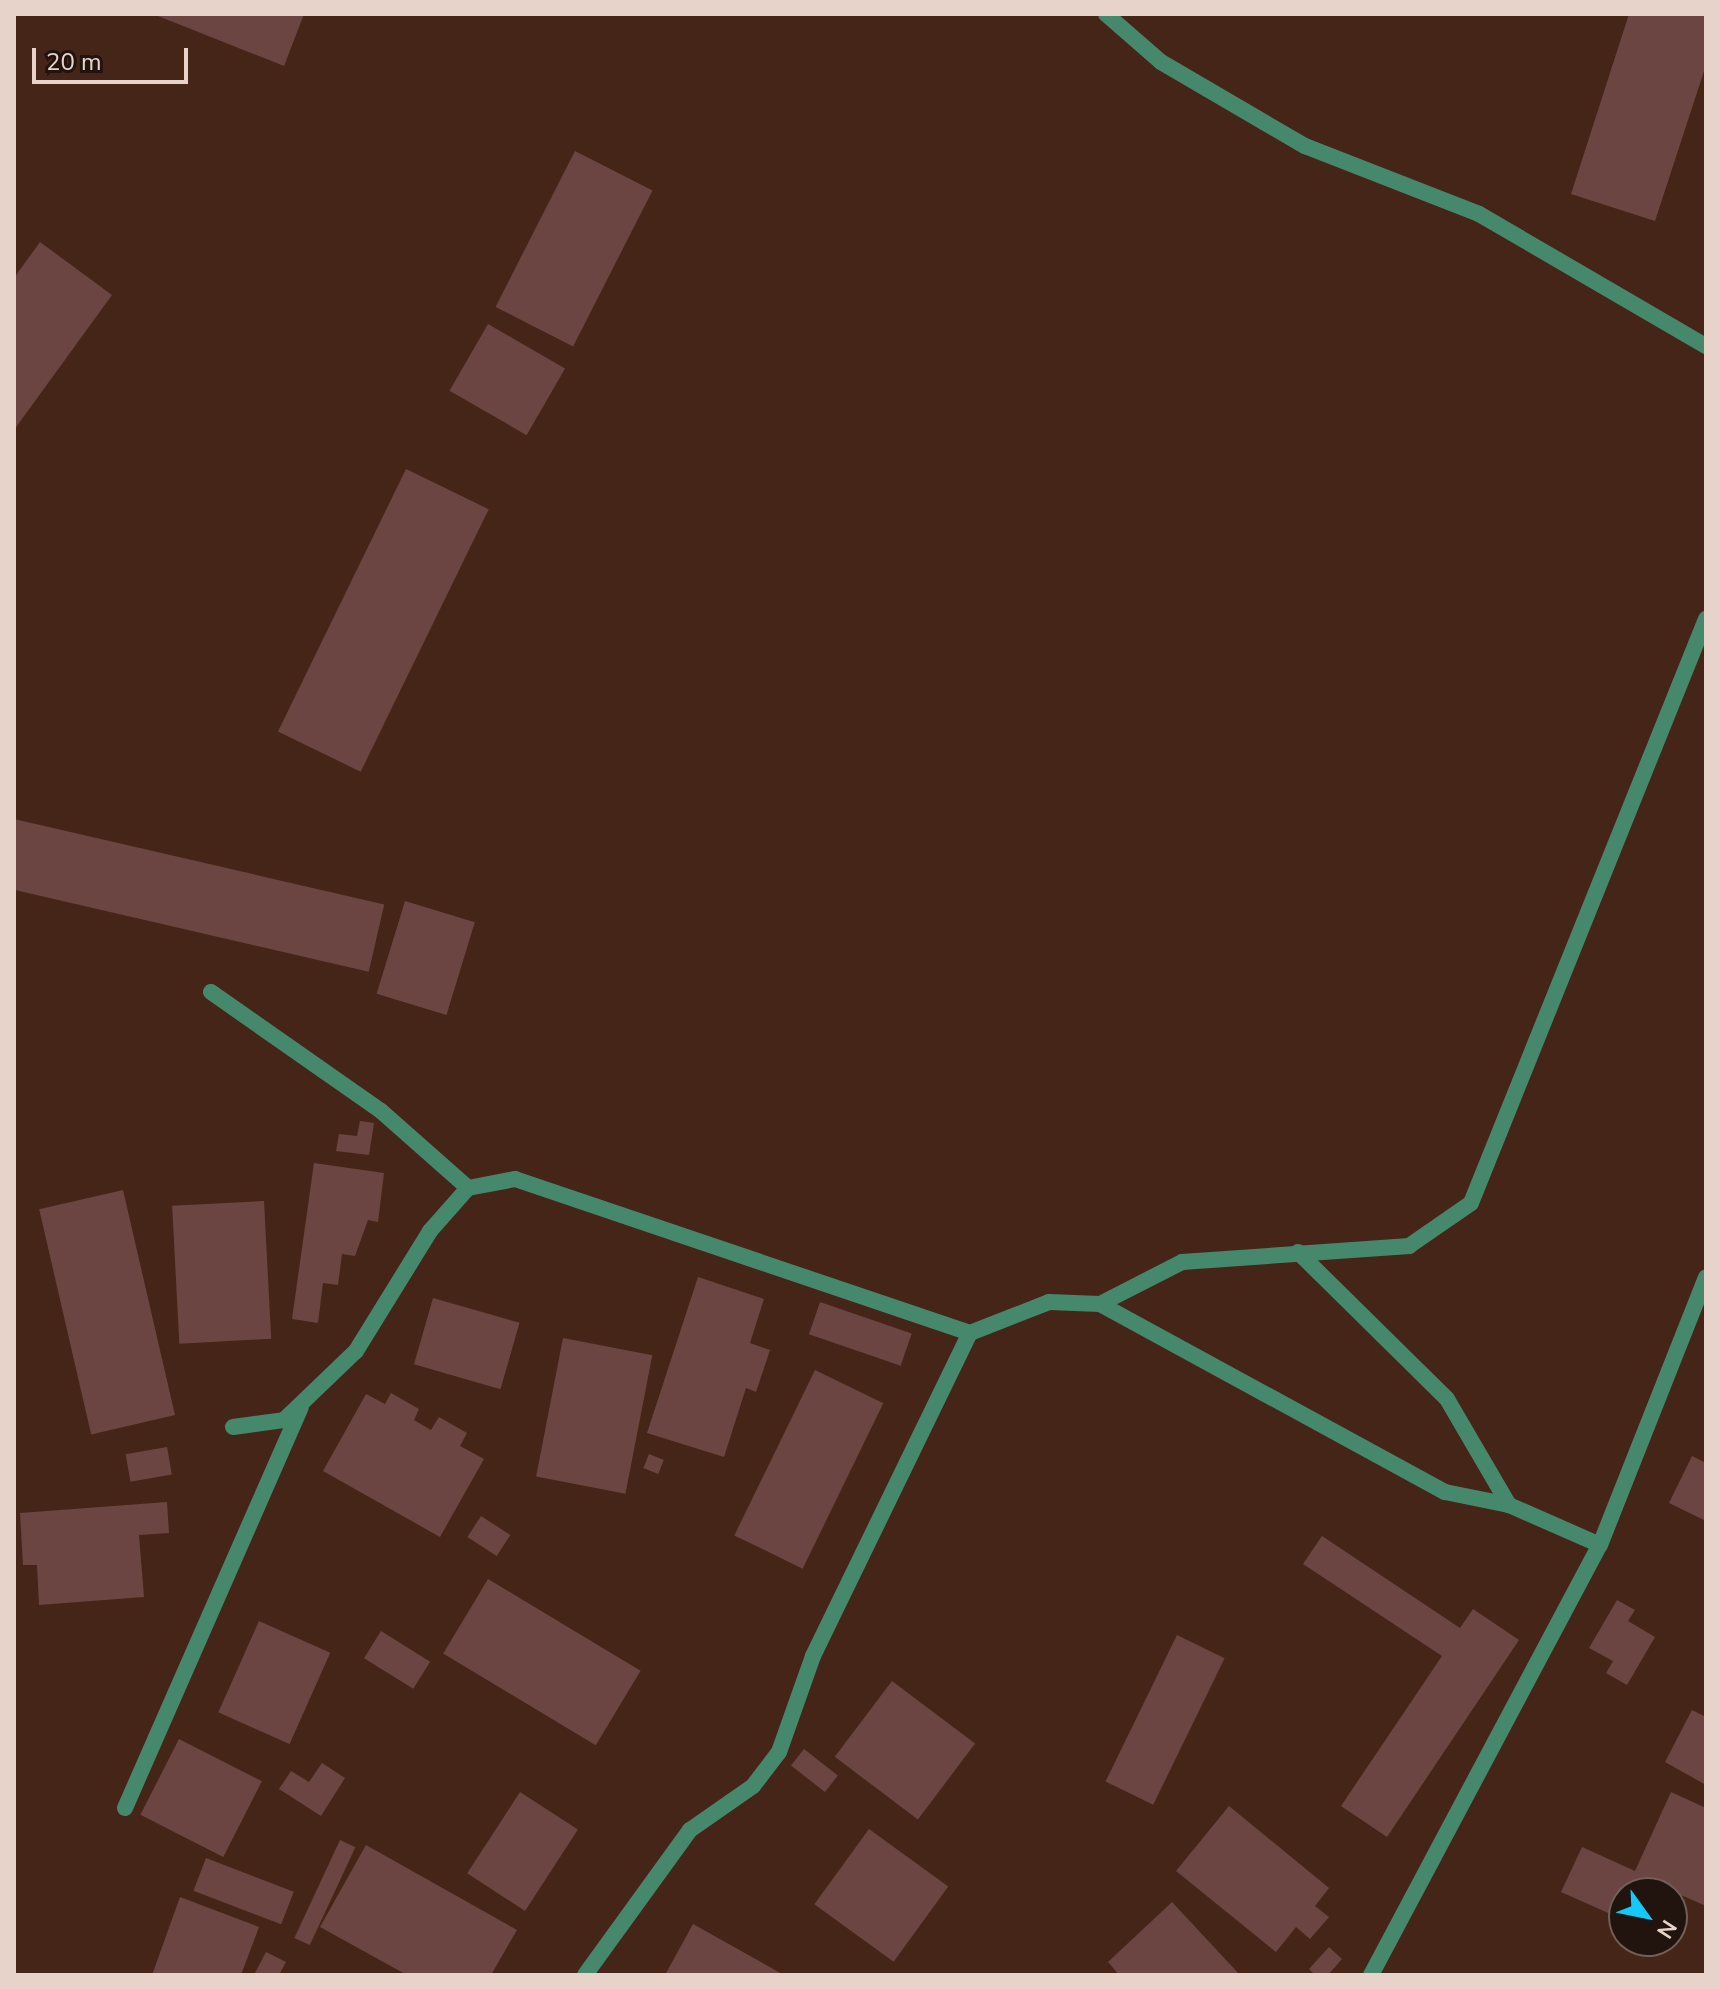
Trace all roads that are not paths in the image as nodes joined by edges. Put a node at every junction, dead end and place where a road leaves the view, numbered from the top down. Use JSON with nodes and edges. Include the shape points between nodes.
{"nodes":[{"id":1,"x":1106,"y":14,"type":"edge"},
{"id":2,"x":1706,"y":346,"type":"edge"},
{"id":3,"x":1706,"y":619,"type":"edge"},
{"id":4,"x":211,"y":992,"type":"dead end"},
{"id":5,"x":468,"y":1188,"type":"junction"},
{"id":6,"x":1298,"y":1252,"type":"junction"},
{"id":7,"x":1706,"y":1277,"type":"edge"},
{"id":8,"x":1100,"y":1304,"type":"junction"},
{"id":9,"x":970,"y":1333,"type":"junction"},
{"id":10,"x":308,"y":1392,"type":"junction"},
{"id":11,"x":233,"y":1427,"type":"dead end"},
{"id":12,"x":1509,"y":1505,"type":"junction"},
{"id":13,"x":1600,"y":1545,"type":"junction"},
{"id":14,"x":125,"y":1808,"type":"dead end"},
{"id":15,"x":585,"y":1975,"type":"edge"},
{"id":16,"x":1371,"y":1975,"type":"edge"}],
"edges":[{"from":1,"to":2,"type":"street","via":[[1161,62],[1305,146],[1479,214]]},
{"from":3,"to":6,"type":"street","via":[[1471,1203],[1409,1246]]},
{"from":4,"to":5,"type":"street","via":[[381,1111]]},
{"from":5,"to":9,"type":"street","via":[[515,1179],[553,1189]]},
{"from":5,"to":10,"type":"street","via":[[430,1231],[356,1351]]},
{"from":6,"to":8,"type":"street","via":[[1182,1262]]},
{"from":6,"to":12,"type":"street","via":[[1447,1399]]},
{"from":7,"to":13,"type":"street"},
{"from":8,"to":9,"type":"street","via":[[1049,1302]]},
{"from":8,"to":12,"type":"street","via":[[1445,1492]]},
{"from":9,"to":15,"type":"street","via":[[813,1656],[779,1752],[753,1786],[690,1830]]},
{"from":10,"to":11,"type":"street","via":[[284,1420]]},
{"from":10,"to":14,"type":"street"},
{"from":12,"to":13,"type":"street"},
{"from":13,"to":16,"type":"street"}]}
